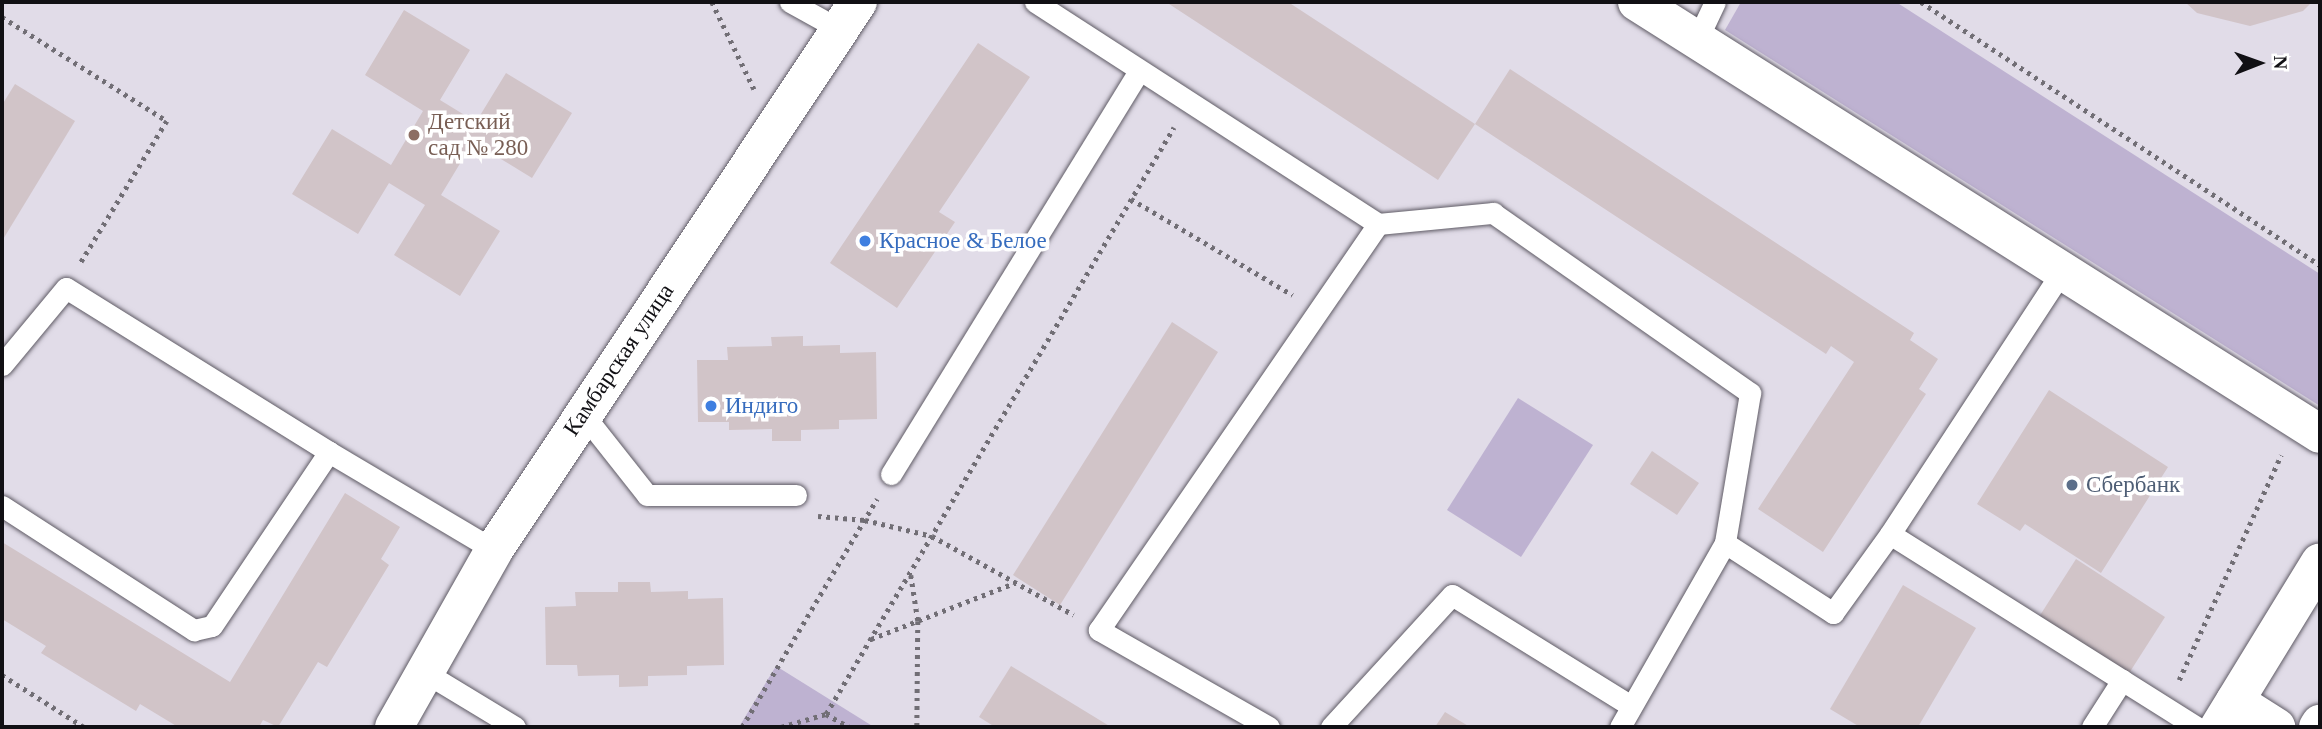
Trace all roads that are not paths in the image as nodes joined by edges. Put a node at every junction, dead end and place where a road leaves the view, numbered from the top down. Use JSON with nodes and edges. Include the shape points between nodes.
{"nodes":[{"id":1,"x":790,"y":2,"type":"edge"},
{"id":2,"x":1035,"y":2,"type":"edge"},
{"id":3,"x":1637,"y":2,"type":"edge"},
{"id":4,"x":1714,"y":2,"type":"edge"},
{"id":5,"x":849,"y":16,"type":"edge"},
{"id":6,"x":1697,"y":40,"type":"junction"},
{"id":7,"x":1139,"y":71,"type":"junction"},
{"id":8,"x":1378,"y":224,"type":"junction"},
{"id":9,"x":2061,"y":273,"type":"junction"},
{"id":10,"x":2,"y":365,"type":"edge"},
{"id":11,"x":583,"y":414,"type":"junction"},
{"id":12,"x":2309,"y":426,"type":"edge"},
{"id":13,"x":329,"y":452,"type":"junction"},
{"id":14,"x":891,"y":474,"type":"road end"},
{"id":15,"x":796,"y":495,"type":"road end"},
{"id":16,"x":2,"y":506,"type":"edge"},
{"id":17,"x":1891,"y":534,"type":"junction"},
{"id":18,"x":1725,"y":543,"type":"junction"},
{"id":19,"x":494,"y":550,"type":"junction"},
{"id":20,"x":2320,"y":562,"type":"edge"},
{"id":21,"x":426,"y":673,"type":"junction"},
{"id":22,"x":2122,"y":680,"type":"junction"},
{"id":23,"x":1631,"y":706,"type":"junction"},
{"id":24,"x":2227,"y":714,"type":"edge"},
{"id":25,"x":394,"y":727,"type":"edge"},
{"id":26,"x":515,"y":727,"type":"edge"},
{"id":27,"x":1269,"y":727,"type":"edge"},
{"id":28,"x":1331,"y":727,"type":"edge"},
{"id":29,"x":1620,"y":727,"type":"edge"},
{"id":30,"x":2092,"y":727,"type":"edge"},
{"id":31,"x":2197,"y":727,"type":"edge"},
{"id":32,"x":2277,"y":727,"type":"edge"}],
"edges":[{"from":1,"to":5,"type":"lane"},
{"from":2,"to":7,"type":"lane"},
{"from":3,"to":6,"type":"street"},
{"from":4,"to":6,"type":"lane"},
{"from":5,"to":11,"type":"street","name":"Камбарская улица"},
{"from":6,"to":9,"type":"street"},
{"from":7,"to":8,"type":"lane"},
{"from":7,"to":14,"type":"lane"},
{"from":8,"to":18,"type":"lane","via":[[1493,213],[1750,393]]},
{"from":8,"to":27,"type":"lane","via":[[1099,630]]},
{"from":9,"to":12,"type":"street"},
{"from":9,"to":17,"type":"lane"},
{"from":10,"to":13,"type":"lane","via":[[66,288]]},
{"from":11,"to":15,"type":"lane","via":[[647,495]]},
{"from":11,"to":19,"type":"street","name":"Камбарская улица"},
{"from":13,"to":16,"type":"lane","via":[[212,626],[194,630]]},
{"from":13,"to":19,"type":"lane"},
{"from":17,"to":18,"type":"lane","via":[[1833,613]]},
{"from":17,"to":22,"type":"lane"},
{"from":18,"to":23,"type":"lane"},
{"from":19,"to":21,"type":"street","name":"Камбарская улица"},
{"from":20,"to":24,"type":"street"},
{"from":21,"to":25,"type":"street","name":"Камбарская улица"},
{"from":21,"to":26,"type":"lane"},
{"from":22,"to":30,"type":"lane"},
{"from":22,"to":31,"type":"lane"},
{"from":23,"to":28,"type":"lane","via":[[1452,595]]},
{"from":23,"to":29,"type":"lane"},
{"from":24,"to":32,"type":"street"}]}
